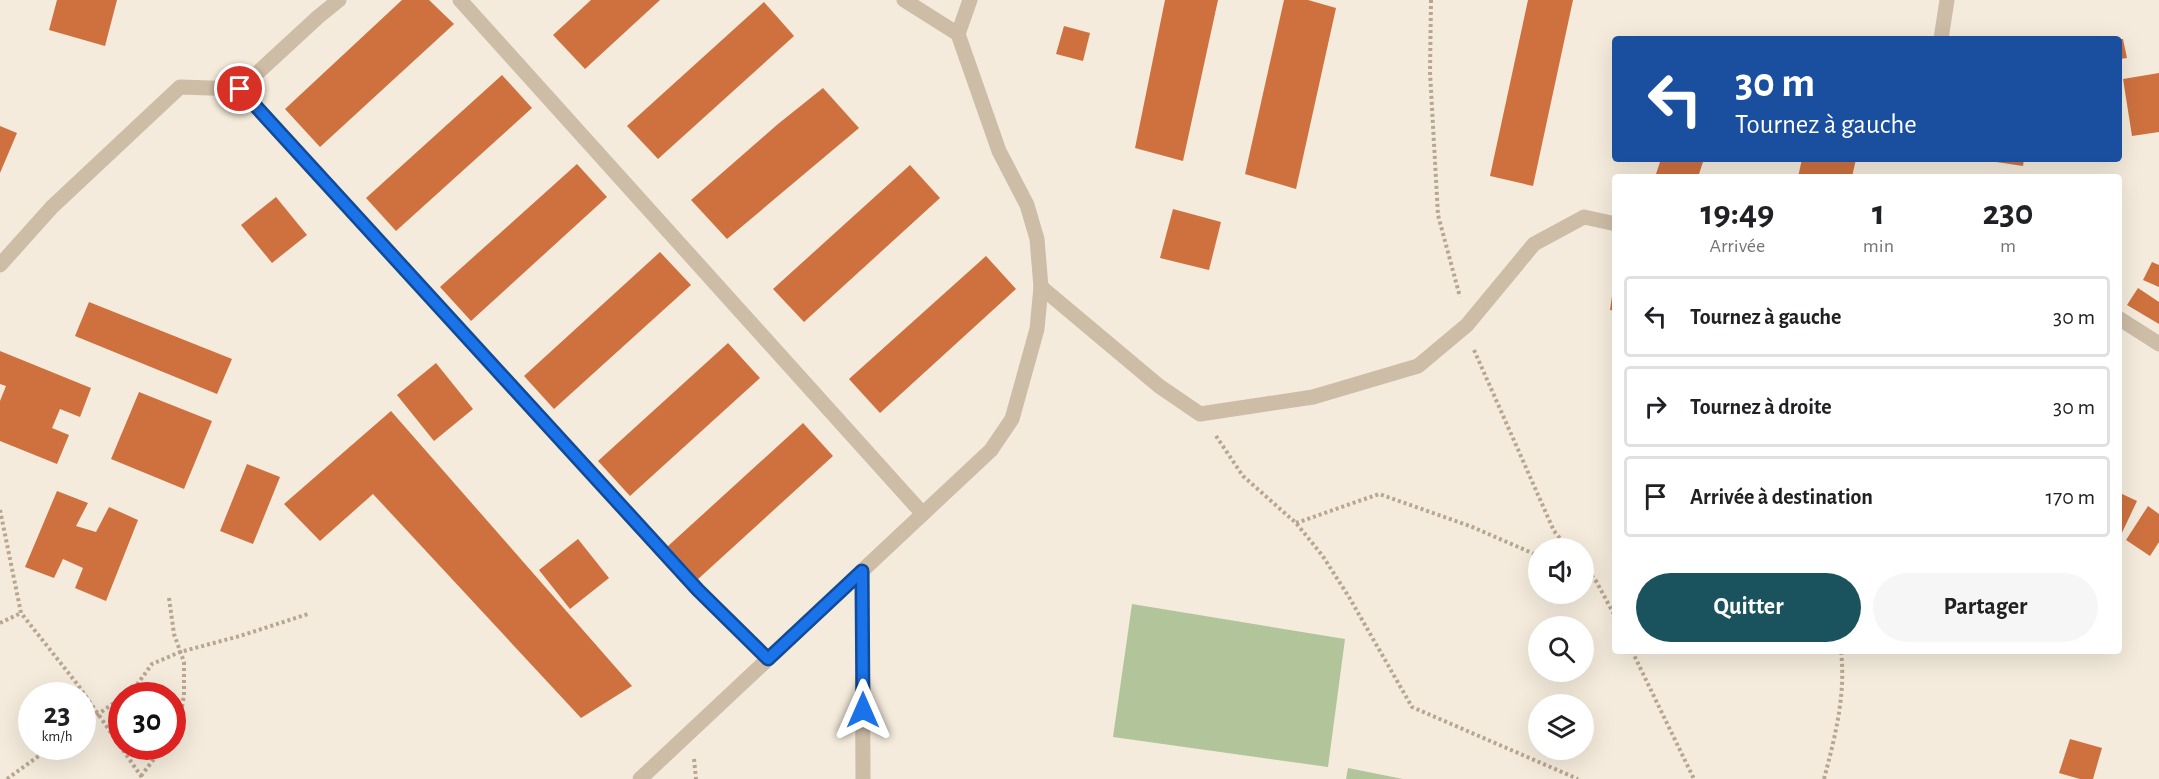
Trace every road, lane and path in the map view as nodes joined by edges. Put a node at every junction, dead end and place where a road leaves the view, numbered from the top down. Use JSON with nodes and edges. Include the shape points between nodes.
{"nodes":[{"id":1,"x":339,"y":0,"type":"edge"},
{"id":2,"x":460,"y":0,"type":"edge"},
{"id":3,"x":904,"y":0,"type":"edge"},
{"id":4,"x":970,"y":0,"type":"edge"},
{"id":5,"x":1947,"y":0,"type":"edge"},
{"id":6,"x":958,"y":34,"type":"junction"},
{"id":7,"x":1941,"y":36,"type":"edge"},
{"id":8,"x":240,"y":89,"type":"junction"},
{"id":9,"x":1612,"y":224,"type":"edge"},
{"id":10,"x":0,"y":265,"type":"edge"},
{"id":11,"x":1041,"y":287,"type":"junction"},
{"id":12,"x":2122,"y":320,"type":"edge"},
{"id":13,"x":2159,"y":344,"type":"edge"},
{"id":14,"x":1200,"y":414,"type":"junction"},
{"id":15,"x":0,"y":510,"type":"edge"},
{"id":16,"x":923,"y":514,"type":"junction"},
{"id":17,"x":1296,"y":523,"type":"junction"},
{"id":18,"x":1528,"y":551,"type":"edge"},
{"id":19,"x":862,"y":571,"type":"junction"},
{"id":20,"x":1594,"y":578,"type":"edge"},
{"id":21,"x":1596,"y":581,"type":"joint"},
{"id":22,"x":169,"y":598,"type":"dead end"},
{"id":23,"x":1612,"y":611,"type":"edge"},
{"id":24,"x":21,"y":613,"type":"junction"},
{"id":25,"x":308,"y":614,"type":"dead end"},
{"id":26,"x":0,"y":622,"type":"edge"},
{"id":27,"x":180,"y":652,"type":"junction"},
{"id":28,"x":1633,"y":654,"type":"edge"},
{"id":29,"x":1841,"y":654,"type":"edge"},
{"id":30,"x":768,"y":659,"type":"junction"},
{"id":31,"x":138,"y":682,"type":"edge"},
{"id":32,"x":184,"y":682,"type":"edge"},
{"id":33,"x":108,"y":708,"type":"edge"},
{"id":34,"x":99,"y":715,"type":"junction"},
{"id":35,"x":96,"y":717,"type":"edge"},
{"id":36,"x":33,"y":760,"type":"edge"},
{"id":37,"x":154,"y":760,"type":"edge"},
{"id":38,"x":142,"y":777,"type":"edge"},
{"id":39,"x":7,"y":779,"type":"edge"},
{"id":40,"x":640,"y":779,"type":"edge"},
{"id":41,"x":863,"y":779,"type":"edge"},
{"id":42,"x":1578,"y":779,"type":"edge"},
{"id":43,"x":1694,"y":779,"type":"edge"},
{"id":44,"x":1824,"y":779,"type":"edge"}],
"edges":[{"from":1,"to":8,"type":"street"},
{"from":2,"to":16,"type":"street"},
{"from":3,"to":6,"type":"street"},
{"from":4,"to":6,"type":"street"},
{"from":5,"to":7,"type":"street"},
{"from":6,"to":11,"type":"street","via":[[999,151],[1027,205],[1037,239]]},
{"from":8,"to":10,"type":"street","via":[[180,87],[52,207]]},
{"from":8,"to":30,"type":"street","via":[[690,582]]},
{"from":9,"to":14,"type":"street","via":[[1584,217],[1534,244],[1467,325],[1418,366],[1313,398]]},
{"from":11,"to":14,"type":"street","via":[[1159,386]]},
{"from":11,"to":16,"type":"street","via":[[1037,329],[1012,419],[991,450]]},
{"from":12,"to":13,"type":"street"},
{"from":14,"to":17,"type":"path","via":[[1243,476]]},
{"from":15,"to":24,"type":"path"},
{"from":16,"to":19,"type":"street"},
{"from":17,"to":18,"type":"path","via":[[1379,494]]},
{"from":17,"to":42,"type":"path","via":[[1349,597],[1412,707]]},
{"from":19,"to":30,"type":"street"},
{"from":19,"to":41,"type":"street"},
{"from":20,"to":21,"type":"path"},
{"from":21,"to":23,"type":"path"},
{"from":22,"to":27,"type":"path"},
{"from":24,"to":26,"type":"path"},
{"from":24,"to":34,"type":"path"},
{"from":25,"to":27,"type":"path"},
{"from":27,"to":31,"type":"path","via":[[152,664]]},
{"from":27,"to":32,"type":"path"},
{"from":28,"to":43,"type":"path"},
{"from":29,"to":44,"type":"path","via":[[1839,723]]},
{"from":30,"to":40,"type":"street"},
{"from":33,"to":34,"type":"path"},
{"from":34,"to":35,"type":"path"},
{"from":34,"to":38,"type":"path"},
{"from":36,"to":39,"type":"path"},
{"from":37,"to":38,"type":"path"}]}
